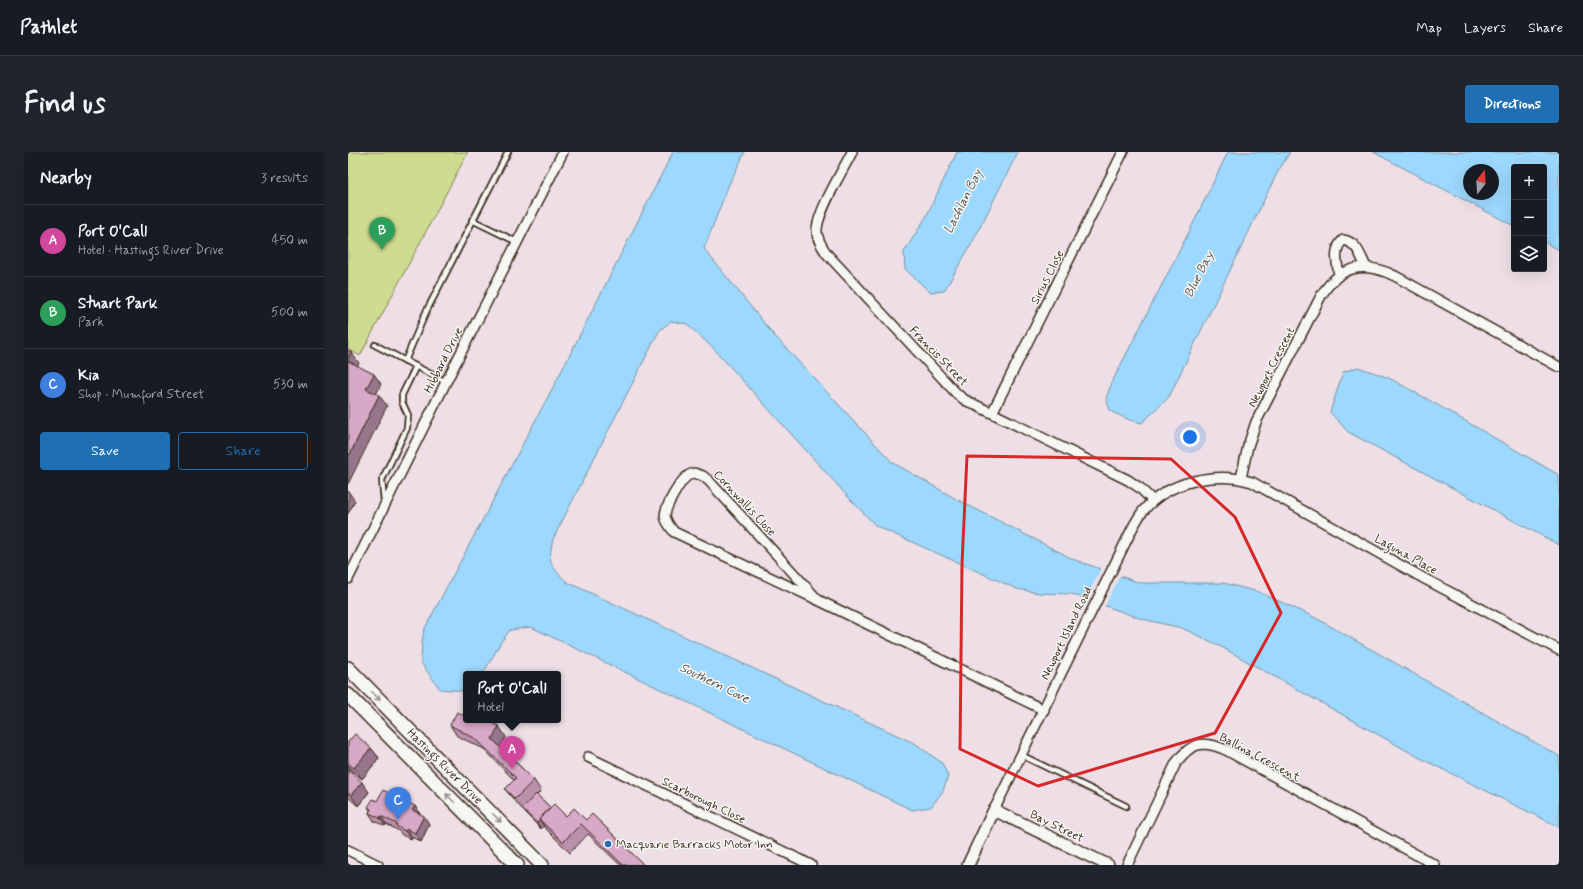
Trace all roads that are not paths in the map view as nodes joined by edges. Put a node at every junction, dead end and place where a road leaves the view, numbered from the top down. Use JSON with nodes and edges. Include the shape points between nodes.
{"nodes":[{"id":1,"x":508,"y":152,"type":"edge"},
{"id":2,"x":563,"y":152,"type":"edge"},
{"id":3,"x":852,"y":152,"type":"edge"},
{"id":4,"x":1123,"y":152,"type":"edge"},
{"id":5,"x":472,"y":220,"type":"junction"},
{"id":6,"x":516,"y":242,"type":"junction"},
{"id":7,"x":1366,"y":267,"type":"junction"},
{"id":8,"x":1339,"y":275,"type":"junction"},
{"id":9,"x":375,"y":345,"type":"dead end"},
{"id":10,"x":404,"y":361,"type":"junction"},
{"id":11,"x":416,"y":366,"type":"junction"},
{"id":12,"x":1559,"y":367,"type":"edge"},
{"id":13,"x":446,"y":382,"type":"junction"},
{"id":14,"x":992,"y":413,"type":"junction"},
{"id":15,"x":1241,"y":478,"type":"junction"},
{"id":16,"x":1154,"y":501,"type":"junction"},
{"id":17,"x":385,"y":505,"type":"junction"},
{"id":18,"x":348,"y":579,"type":"edge"},
{"id":19,"x":818,"y":600,"type":"junction"},
{"id":20,"x":1559,"y":650,"type":"edge"},
{"id":21,"x":348,"y":668,"type":"edge"},
{"id":22,"x":348,"y":695,"type":"edge"},
{"id":23,"x":1044,"y":710,"type":"junction"},
{"id":24,"x":1021,"y":755,"type":"junction"},
{"id":25,"x":588,"y":757,"type":"dead end"},
{"id":26,"x":1126,"y":806,"type":"dead end"},
{"id":27,"x":994,"y":810,"type":"junction"},
{"id":28,"x":348,"y":850,"type":"edge"},
{"id":29,"x":378,"y":865,"type":"edge"},
{"id":30,"x":517,"y":865,"type":"edge"},
{"id":31,"x":542,"y":865,"type":"edge"},
{"id":32,"x":811,"y":865,"type":"edge"},
{"id":33,"x":968,"y":865,"type":"edge"},
{"id":34,"x":1108,"y":865,"type":"edge"},
{"id":35,"x":1127,"y":865,"type":"edge"},
{"id":36,"x":1435,"y":865,"type":"edge"}],
"edges":[{"from":1,"to":5,"type":"lane"},
{"from":2,"to":6,"type":"street","name":"Hibbard Drive"},
{"from":3,"to":14,"type":"street","name":"Francis Street","via":[[820,216],[816,229],[819,242],[827,254],[950,387],[965,400]]},
{"from":4,"to":14,"type":"street","name":"Sirius Close"},
{"from":5,"to":6,"type":"lane"},
{"from":5,"to":10,"type":"lane"},
{"from":6,"to":13,"type":"street","name":"Hibbard Drive"},
{"from":7,"to":8,"type":"street","name":"Newport Crescent","via":[[1352,268]]},
{"from":7,"to":8,"type":"street","via":[[1355,245],[1343,240],[1338,244],[1336,251]]},
{"from":7,"to":12,"type":"street","name":"Newport Crescent","via":[[1381,269],[1395,276]]},
{"from":8,"to":15,"type":"street","name":"Newport Crescent","via":[[1328,284],[1321,296],[1256,422]]},
{"from":9,"to":10,"type":"lane"},
{"from":10,"to":11,"type":"lane"},
{"from":11,"to":13,"type":"lane"},
{"from":11,"to":17,"type":"lane","via":[[402,395],[402,402],[408,415],[408,428],[382,480]]},
{"from":13,"to":17,"type":"street","name":"Hibbard Drive"},
{"from":14,"to":16,"type":"street","name":"Francis Street","via":[[1128,480]]},
{"from":15,"to":16,"type":"street","name":"Newport Island Road","via":[[1225,477],[1187,483]]},
{"from":15,"to":20,"type":"street","name":"Laguna Place","via":[[1262,486],[1424,579]]},
{"from":16,"to":23,"type":"street","name":"Newport Island Road","via":[[1142,511]]},
{"from":17,"to":18,"type":"street","name":"Hibbard Drive"},
{"from":19,"to":19,"type":"street","name":"Cornwallis Close","via":[[674,532],[665,516],[667,507],[688,476],[694,473],[709,481]]},
{"from":19,"to":23,"type":"street","name":"Cornwallis Close"},
{"from":21,"to":31,"type":"main road","name":"Hastings River Drive","one_way":true},
{"from":30,"to":22,"type":"main road","name":"Hastings River Drive","one_way":true},
{"from":23,"to":24,"type":"street","name":"Newport Island Road"},
{"from":24,"to":26,"type":"lane"},
{"from":24,"to":27,"type":"street","name":"Newport Island Road"},
{"from":25,"to":32,"type":"street","name":"Scarborough Close"},
{"from":27,"to":33,"type":"street","name":"Newport Island Road"},
{"from":27,"to":34,"type":"street","name":"Bay Street"},
{"from":28,"to":29,"type":"street"},
{"from":35,"to":36,"type":"street","name":"Ballina Crescent","via":[[1176,763],[1187,749],[1202,744],[1226,750]]}]}
